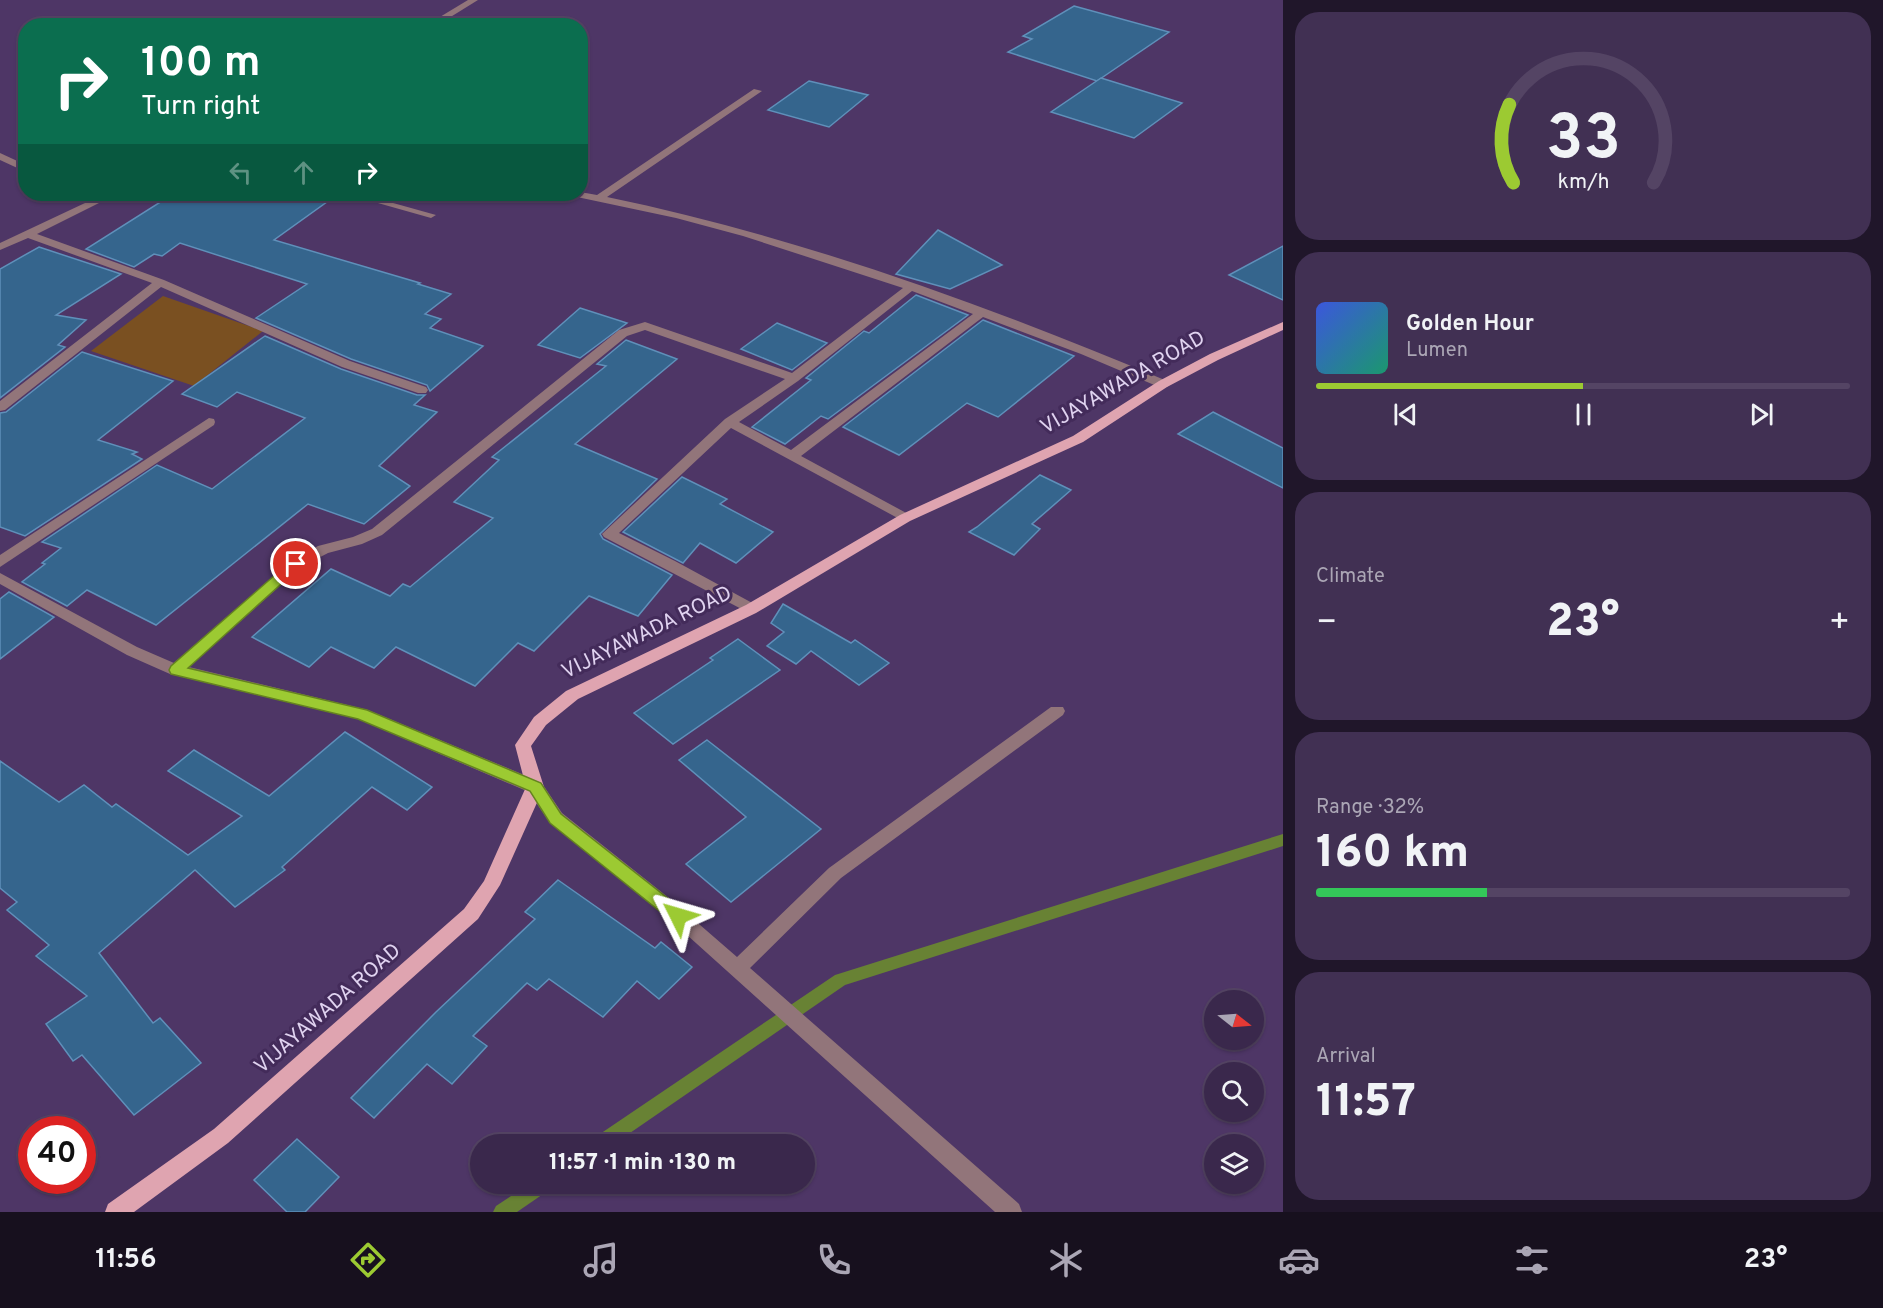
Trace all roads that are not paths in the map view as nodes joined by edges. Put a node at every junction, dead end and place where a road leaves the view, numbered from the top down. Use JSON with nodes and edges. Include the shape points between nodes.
{"nodes":[{"id":1,"x":474,"y":0,"type":"edge"},
{"id":2,"x":443,"y":18,"type":"edge"},
{"id":3,"x":757,"y":91,"type":"dead end"},
{"id":4,"x":0,"y":156,"type":"edge"},
{"id":5,"x":18,"y":165,"type":"edge"},
{"id":6,"x":588,"y":196,"type":"edge"},
{"id":7,"x":599,"y":198,"type":"junction"},
{"id":8,"x":89,"y":201,"type":"edge"},
{"id":9,"x":97,"y":201,"type":"edge"},
{"id":10,"x":378,"y":201,"type":"edge"},
{"id":11,"x":93,"y":203,"type":"junction"},
{"id":12,"x":431,"y":215,"type":"dead end"},
{"id":13,"x":27,"y":234,"type":"junction"},
{"id":14,"x":0,"y":247,"type":"edge"},
{"id":15,"x":160,"y":282,"type":"junction"},
{"id":16,"x":911,"y":287,"type":"junction"},
{"id":17,"x":981,"y":313,"type":"junction"},
{"id":18,"x":1283,"y":326,"type":"edge"},
{"id":19,"x":794,"y":378,"type":"junction"},
{"id":20,"x":1163,"y":384,"type":"junction"},
{"id":21,"x":422,"y":390,"type":"dead end"},
{"id":22,"x":0,"y":407,"type":"edge"},
{"id":23,"x":209,"y":422,"type":"dead end"},
{"id":24,"x":730,"y":422,"type":"junction"},
{"id":25,"x":792,"y":456,"type":"junction"},
{"id":26,"x":905,"y":518,"type":"junction"},
{"id":27,"x":0,"y":562,"type":"edge"},
{"id":28,"x":0,"y":578,"type":"edge"},
{"id":29,"x":751,"y":609,"type":"junction"},
{"id":30,"x":176,"y":670,"type":"junction"},
{"id":31,"x":1057,"y":711,"type":"dead end"},
{"id":32,"x":535,"y":787,"type":"junction"},
{"id":33,"x":737,"y":969,"type":"junction"},
{"id":34,"x":116,"y":1212,"type":"edge"},
{"id":35,"x":1011,"y":1212,"type":"edge"}],
"edges":[{"from":1,"to":2,"type":"street"},
{"from":3,"to":7,"type":"street"},
{"from":4,"to":5,"type":"street"},
{"from":6,"to":7,"type":"street"},
{"from":7,"to":16,"type":"street","via":[[747,234]]},
{"from":8,"to":11,"type":"street"},
{"from":9,"to":11,"type":"street"},
{"from":10,"to":12,"type":"street"},
{"from":11,"to":13,"type":"street"},
{"from":13,"to":14,"type":"street"},
{"from":13,"to":15,"type":"street"},
{"from":15,"to":21,"type":"street","via":[[346,364]]},
{"from":15,"to":22,"type":"street"},
{"from":16,"to":17,"type":"street"},
{"from":16,"to":19,"type":"street"},
{"from":17,"to":20,"type":"street"},
{"from":17,"to":25,"type":"street"},
{"from":18,"to":20,"type":"main road","name":"VIJAYAWADA ROAD"},
{"from":19,"to":24,"type":"street"},
{"from":19,"to":30,"type":"street","via":[[645,326],[623,333],[377,532],[323,549],[296,564]]},
{"from":20,"to":26,"type":"main road","name":"VIJAYAWADA ROAD","via":[[1078,439]]},
{"from":23,"to":27,"type":"street"},
{"from":24,"to":25,"type":"street"},
{"from":24,"to":29,"type":"street","via":[[609,534]]},
{"from":25,"to":26,"type":"street"},
{"from":26,"to":29,"type":"main road","name":"VIJAYAWADA ROAD"},
{"from":28,"to":30,"type":"street","via":[[132,651]]},
{"from":29,"to":32,"type":"main road","name":"VIJAYAWADA ROAD","via":[[572,694],[540,721],[523,745]]},
{"from":30,"to":32,"type":"street","via":[[362,714]]},
{"from":31,"to":33,"type":"street","via":[[835,873]]},
{"from":32,"to":33,"type":"street","via":[[556,818],[663,903]]},
{"from":32,"to":34,"type":"main road","name":"VIJAYAWADA ROAD","via":[[492,885],[471,914],[221,1136]]},
{"from":33,"to":35,"type":"street"}]}
